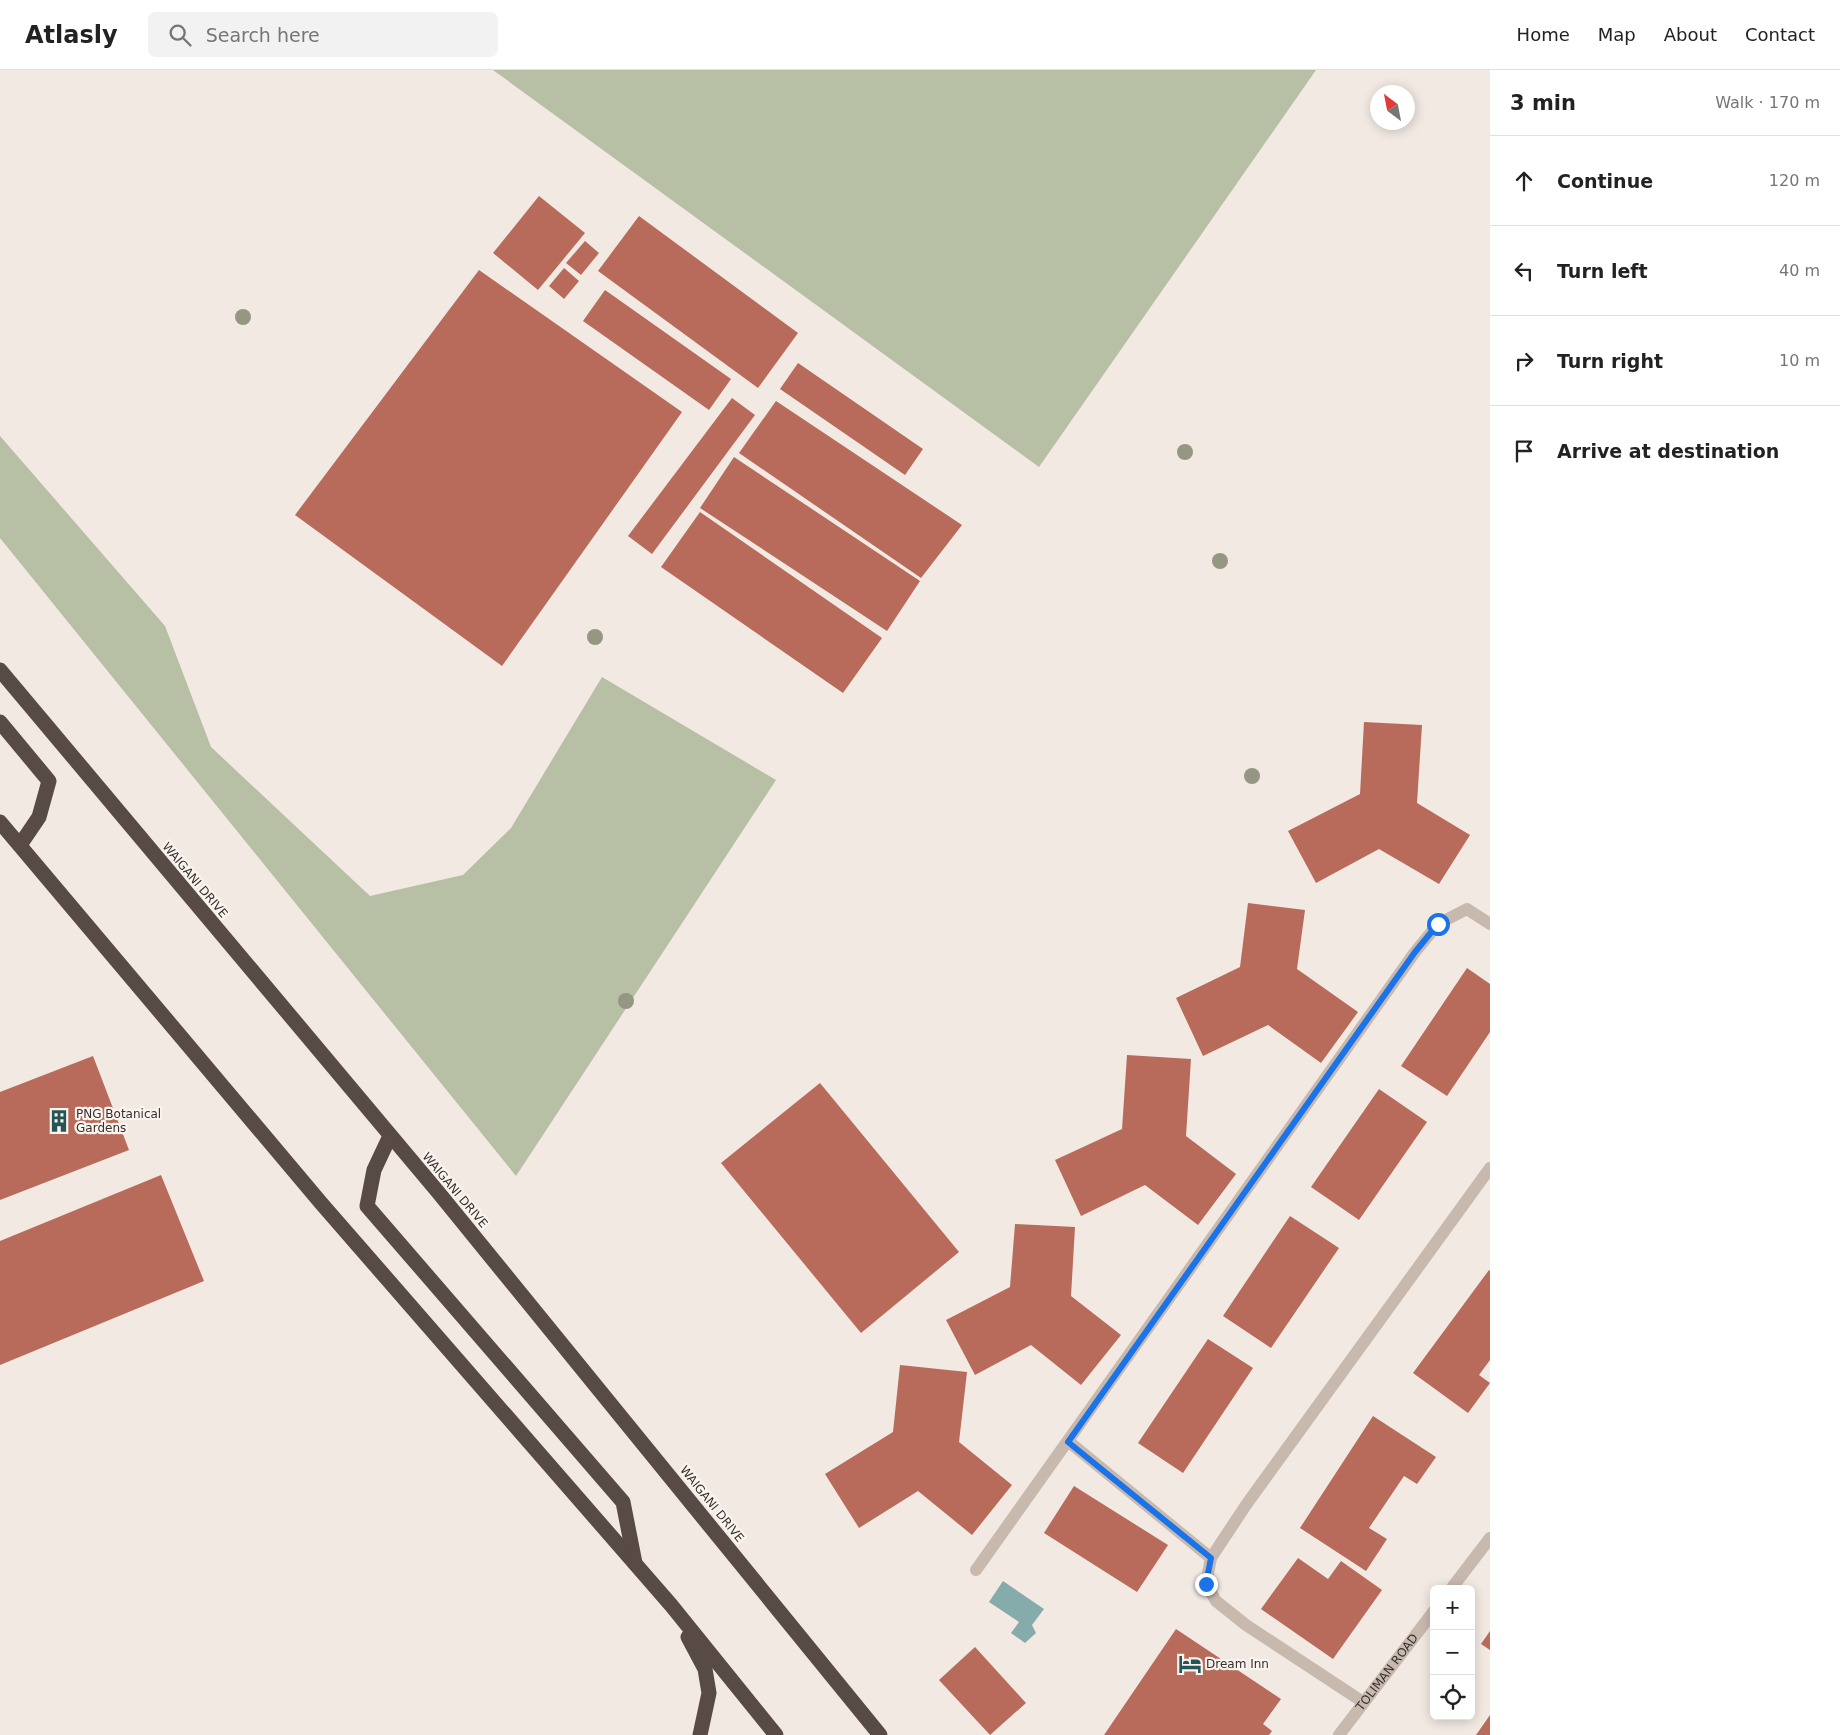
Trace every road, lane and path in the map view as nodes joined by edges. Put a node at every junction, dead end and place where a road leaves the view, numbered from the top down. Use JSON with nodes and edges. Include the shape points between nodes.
{"nodes":[{"id":1,"x":0,"y":670,"type":"edge"},
{"id":2,"x":0,"y":722,"type":"edge"},
{"id":3,"x":0,"y":822,"type":"edge"},
{"id":4,"x":20,"y":845,"type":"junction"},
{"id":5,"x":1490,"y":924,"type":"edge"},
{"id":6,"x":390,"y":1136,"type":"junction"},
{"id":7,"x":1490,"y":1168,"type":"edge"},
{"id":8,"x":1068,"y":1442,"type":"junction"},
{"id":9,"x":1490,"y":1538,"type":"edge"},
{"id":10,"x":1211,"y":1558,"type":"junction"},
{"id":11,"x":635,"y":1564,"type":"junction"},
{"id":12,"x":976,"y":1570,"type":"dead end"},
{"id":13,"x":1454,"y":1585,"type":"edge"},
{"id":14,"x":671,"y":1605,"type":"junction"},
{"id":15,"x":1430,"y":1616,"type":"edge"},
{"id":16,"x":1363,"y":1702,"type":"junction"},
{"id":17,"x":700,"y":1735,"type":"edge"},
{"id":18,"x":776,"y":1735,"type":"edge"},
{"id":19,"x":880,"y":1735,"type":"edge"},
{"id":20,"x":1339,"y":1735,"type":"edge"}],
"edges":[{"from":1,"to":6,"type":"highway","name":"WAIGANI DRIVE"},
{"from":2,"to":4,"type":"highway","via":[[49,781],[38,816]]},
{"from":3,"to":4,"type":"highway"},
{"from":4,"to":11,"type":"highway","via":[[321,1203]]},
{"from":5,"to":8,"type":"street","via":[[1467,909],[1438,924],[1415,952]]},
{"from":6,"to":11,"type":"highway","via":[[374,1170],[367,1206],[623,1502]]},
{"from":6,"to":19,"type":"highway","name":"WAIGANI DRIVE"},
{"from":7,"to":10,"type":"street"},
{"from":8,"to":10,"type":"street"},
{"from":8,"to":12,"type":"street"},
{"from":9,"to":13,"type":"street"},
{"from":10,"to":16,"type":"street","via":[[1206,1584],[1216,1601],[1246,1625]]},
{"from":11,"to":14,"type":"highway"},
{"from":14,"to":17,"type":"highway","via":[[705,1669],[710,1693]]},
{"from":14,"to":18,"type":"highway"},
{"from":15,"to":16,"type":"street","name":"TOLIMAN ROAD"},
{"from":16,"to":20,"type":"street","name":"TOLIMAN ROAD"}]}
